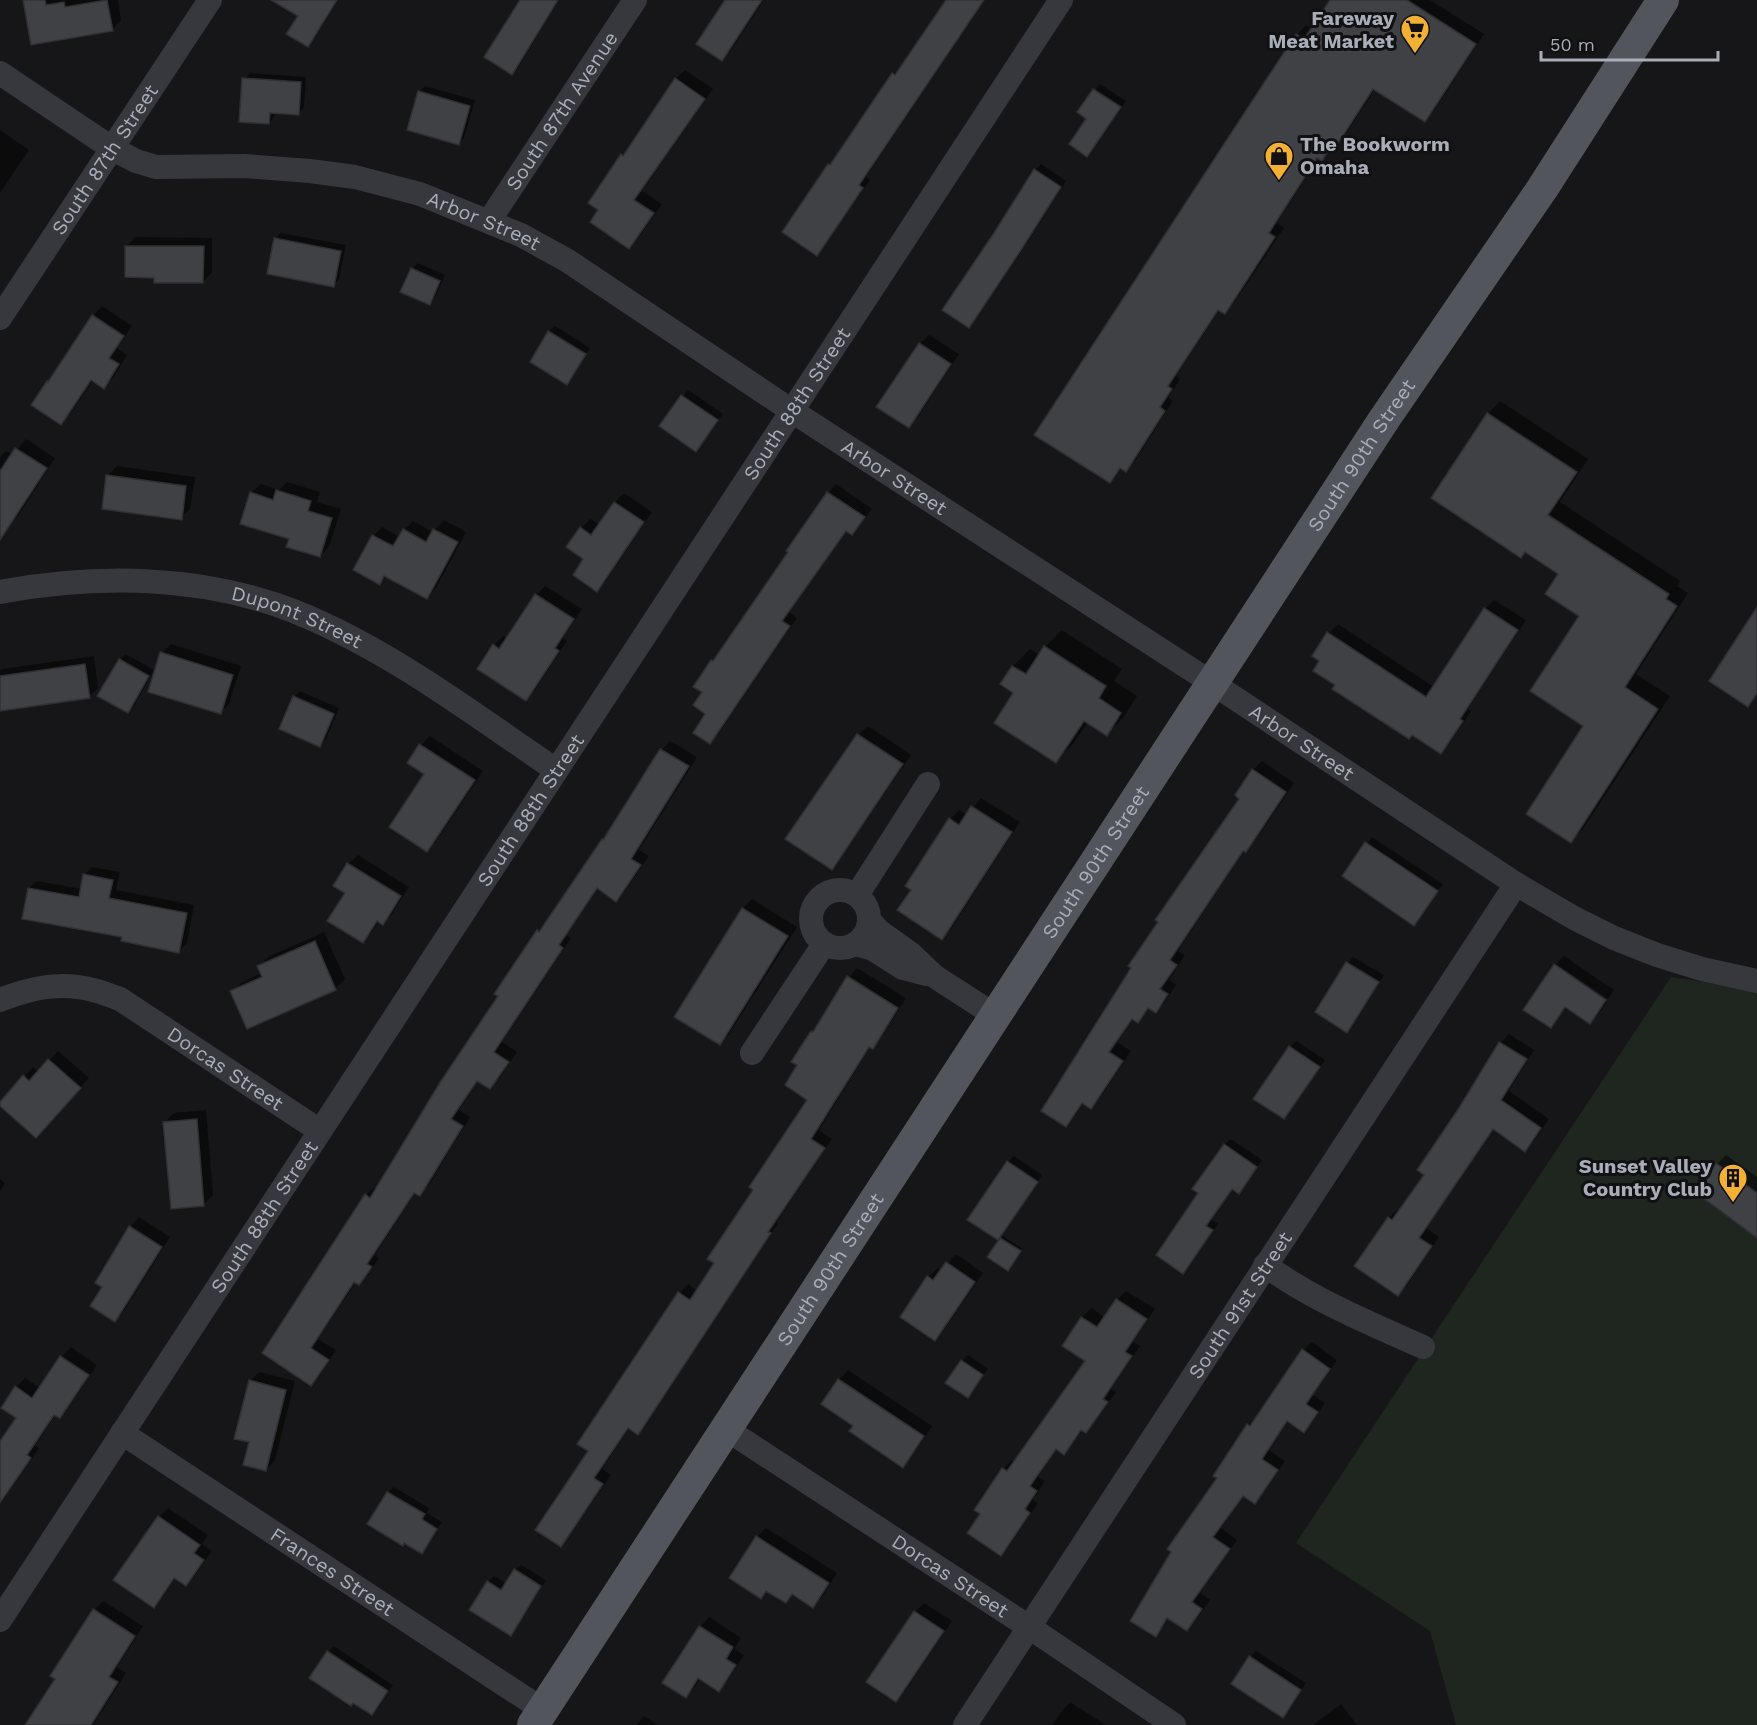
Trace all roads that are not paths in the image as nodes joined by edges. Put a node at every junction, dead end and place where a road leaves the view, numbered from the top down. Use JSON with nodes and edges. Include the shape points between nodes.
{"nodes":[{"id":1,"x":210,"y":0,"type":"edge"},
{"id":2,"x":634,"y":0,"type":"edge"},
{"id":3,"x":1061,"y":0,"type":"edge"},
{"id":4,"x":1663,"y":0,"type":"edge"},
{"id":5,"x":0,"y":73,"type":"edge"},
{"id":6,"x":113,"y":149,"type":"junction"},
{"id":7,"x":489,"y":221,"type":"junction"},
{"id":8,"x":0,"y":318,"type":"edge"},
{"id":9,"x":792,"y":411,"type":"junction"},
{"id":10,"x":0,"y":592,"type":"edge"},
{"id":11,"x":1212,"y":683,"type":"junction"},
{"id":12,"x":556,"y":770,"type":"junction"},
{"id":13,"x":928,"y":784,"type":"dead end"},
{"id":14,"x":1516,"y":884,"type":"junction"},
{"id":15,"x":857,"y":895,"type":"junction"},
{"id":16,"x":869,"y":920,"type":"junction"},
{"id":17,"x":824,"y":944,"type":"junction"},
{"id":18,"x":856,"y":944,"type":"junction"},
{"id":19,"x":1755,"y":975,"type":"edge"},
{"id":20,"x":934,"y":976,"type":"junction"},
{"id":21,"x":0,"y":1000,"type":"edge"},
{"id":22,"x":996,"y":1016,"type":"junction"},
{"id":23,"x":752,"y":1053,"type":"dead end"},
{"id":24,"x":320,"y":1131,"type":"junction"},
{"id":25,"x":1265,"y":1265,"type":"junction"},
{"id":26,"x":1423,"y":1347,"type":"dead end"},
{"id":27,"x":726,"y":1429,"type":"junction"},
{"id":28,"x":122,"y":1433,"type":"junction"},
{"id":29,"x":0,"y":1620,"type":"edge"},
{"id":30,"x":1029,"y":1627,"type":"junction"},
{"id":31,"x":538,"y":1717,"type":"edge"},
{"id":32,"x":965,"y":1725,"type":"edge"},
{"id":33,"x":1174,"y":1725,"type":"edge"}],
"edges":[{"from":1,"to":6,"type":"street","name":"South 87th Street"},
{"from":2,"to":7,"type":"street","name":"South 87th Avenue"},
{"from":3,"to":9,"type":"street","name":"South 88th Street"},
{"from":4,"to":11,"type":"main road","name":"South 90th Street","via":[[1542,189],[1431,349]]},
{"from":5,"to":6,"type":"street","name":"Arbor Street"},
{"from":6,"to":7,"type":"street","name":"Arbor Street","via":[[156,167],[245,166],[355,177],[420,194]]},
{"from":6,"to":8,"type":"street","name":"South 87th Street"},
{"from":7,"to":9,"type":"street","name":"Arbor Street","via":[[568,261]]},
{"from":9,"to":11,"type":"street","name":"Arbor Street"},
{"from":9,"to":12,"type":"street","name":"South 88th Street"},
{"from":10,"to":12,"type":"street","name":"Dupont Street","via":[[64,583],[158,582],[265,602],[361,644]]},
{"from":11,"to":14,"type":"street","name":"Arbor Street"},
{"from":11,"to":22,"type":"main road","name":"South 90th Street"},
{"from":12,"to":24,"type":"street","name":"South 88th Street"},
{"from":13,"to":15,"type":"street"},
{"from":14,"to":19,"type":"street","name":"Arbor Street","via":[[1574,918],[1657,955],[1702,969]]},
{"from":14,"to":25,"type":"street","name":"South 91st Street"},
{"from":15,"to":16,"type":"street","via":[[868,909]]},
{"from":15,"to":17,"type":"street","via":[[834,890],[815,903],[812,926]]},
{"from":16,"to":18,"type":"street","via":[[867,931]]},
{"from":16,"to":20,"type":"street"},
{"from":17,"to":18,"type":"street","via":[[840,948]]},
{"from":17,"to":23,"type":"street"},
{"from":18,"to":20,"type":"street","via":[[881,953],[903,968]]},
{"from":20,"to":22,"type":"street"},
{"from":21,"to":24,"type":"street","name":"Dorcas Street","via":[[42,987],[76,987],[120,999]]},
{"from":22,"to":27,"type":"main road","name":"South 90th Street"},
{"from":24,"to":28,"type":"street","name":"South 88th Street"},
{"from":25,"to":26,"type":"street","via":[[1337,1308]]},
{"from":25,"to":30,"type":"street","name":"South 91st Street"},
{"from":27,"to":30,"type":"street","name":"Dorcas Street"},
{"from":27,"to":31,"type":"main road","name":"South 90th Street"},
{"from":28,"to":29,"type":"street","name":"South 88th Street"},
{"from":28,"to":31,"type":"street","name":"Frances Street"},
{"from":30,"to":32,"type":"street","name":"South 91st Street"},
{"from":30,"to":33,"type":"street","name":"Dorcas Street"}]}
